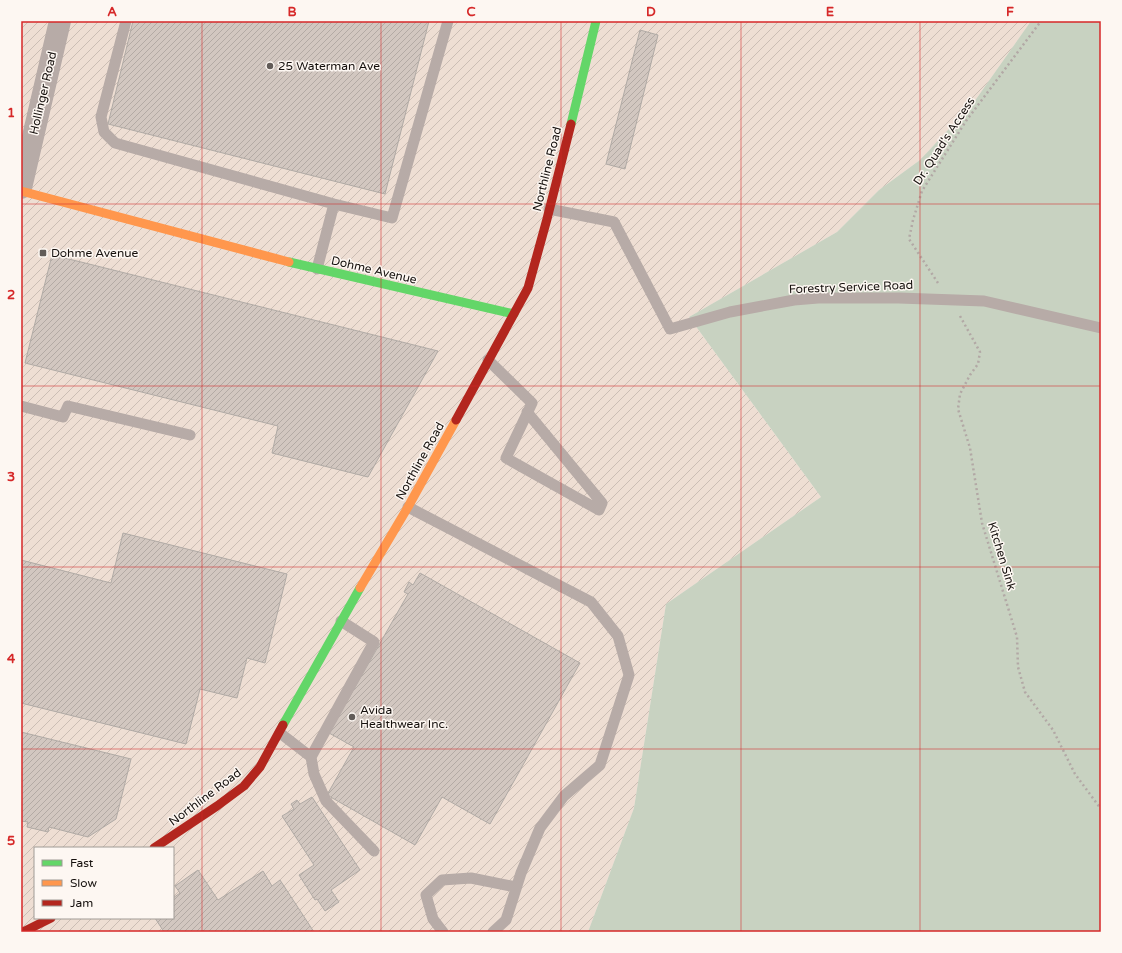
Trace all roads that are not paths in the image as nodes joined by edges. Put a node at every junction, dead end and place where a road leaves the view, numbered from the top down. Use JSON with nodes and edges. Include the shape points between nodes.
{"nodes":[{"id":1,"x":60,"y":21,"type":"edge"},
{"id":2,"x":126,"y":21,"type":"edge"},
{"id":3,"x":448,"y":21,"type":"edge"},
{"id":4,"x":596,"y":21,"type":"edge"},
{"id":5,"x":21,"y":189,"type":"edge"},
{"id":6,"x":334,"y":204,"type":"junction"},
{"id":7,"x":549,"y":209,"type":"junction"},
{"id":8,"x":317,"y":269,"type":"junction"},
{"id":9,"x":514,"y":314,"type":"junction"},
{"id":10,"x":1101,"y":328,"type":"edge"},
{"id":11,"x":488,"y":360,"type":"junction"},
{"id":12,"x":21,"y":406,"type":"edge"},
{"id":13,"x":527,"y":412,"type":"junction"},
{"id":14,"x":190,"y":435,"type":"dead end"},
{"id":15,"x":408,"y":507,"type":"junction"},
{"id":16,"x":341,"y":621,"type":"junction"},
{"id":17,"x":280,"y":733,"type":"junction"},
{"id":18,"x":311,"y":757,"type":"junction"},
{"id":19,"x":155,"y":847,"type":"edge"},
{"id":20,"x":374,"y":851,"type":"dead end"},
{"id":21,"x":516,"y":887,"type":"junction"},
{"id":22,"x":49,"y":919,"type":"edge"},
{"id":23,"x":23,"y":932,"type":"edge"},
{"id":24,"x":443,"y":932,"type":"edge"},
{"id":25,"x":493,"y":932,"type":"edge"}],
"edges":[{"from":1,"to":5,"type":"street","name":"Hollinger Road"},
{"from":2,"to":6,"type":"lane","via":[[101,117],[104,132],[115,143]]},
{"from":3,"to":6,"type":"lane","via":[[392,218]]},
{"from":4,"to":7,"type":"street","name":"Northline Road"},
{"from":5,"to":8,"type":"street","name":"Dohme Avenue"},
{"from":6,"to":8,"type":"lane"},
{"from":7,"to":9,"type":"street","name":"Northline Road","via":[[528,288]]},
{"from":7,"to":10,"type":"lane","name":"Forestry Service Road","via":[[614,222],[670,329],[730,312],[794,300],[834,298],[984,301]]},
{"from":8,"to":9,"type":"street","name":"Dohme Avenue"},
{"from":9,"to":11,"type":"street","name":"Northline Road"},
{"from":11,"to":13,"type":"lane","via":[[532,403]]},
{"from":11,"to":15,"type":"street","name":"Northline Road"},
{"from":12,"to":14,"type":"lane","via":[[63,416],[68,406]]},
{"from":13,"to":13,"type":"lane","via":[[506,458],[599,510],[602,503]]},
{"from":15,"to":16,"type":"street","name":"Northline Road"},
{"from":15,"to":21,"type":"lane","via":[[591,602],[618,636],[629,675],[600,765],[564,796],[540,828]]},
{"from":16,"to":17,"type":"street","name":"Northline Road"},
{"from":16,"to":18,"type":"lane","via":[[374,642]]},
{"from":17,"to":18,"type":"lane"},
{"from":17,"to":19,"type":"street","name":"Northline Road","via":[[260,767],[244,786]]},
{"from":18,"to":20,"type":"lane","via":[[314,774],[326,801]]},
{"from":21,"to":24,"type":"lane","via":[[471,878],[442,880],[426,895],[433,919]]},
{"from":21,"to":25,"type":"lane","via":[[506,920]]},
{"from":22,"to":23,"type":"street"}]}
